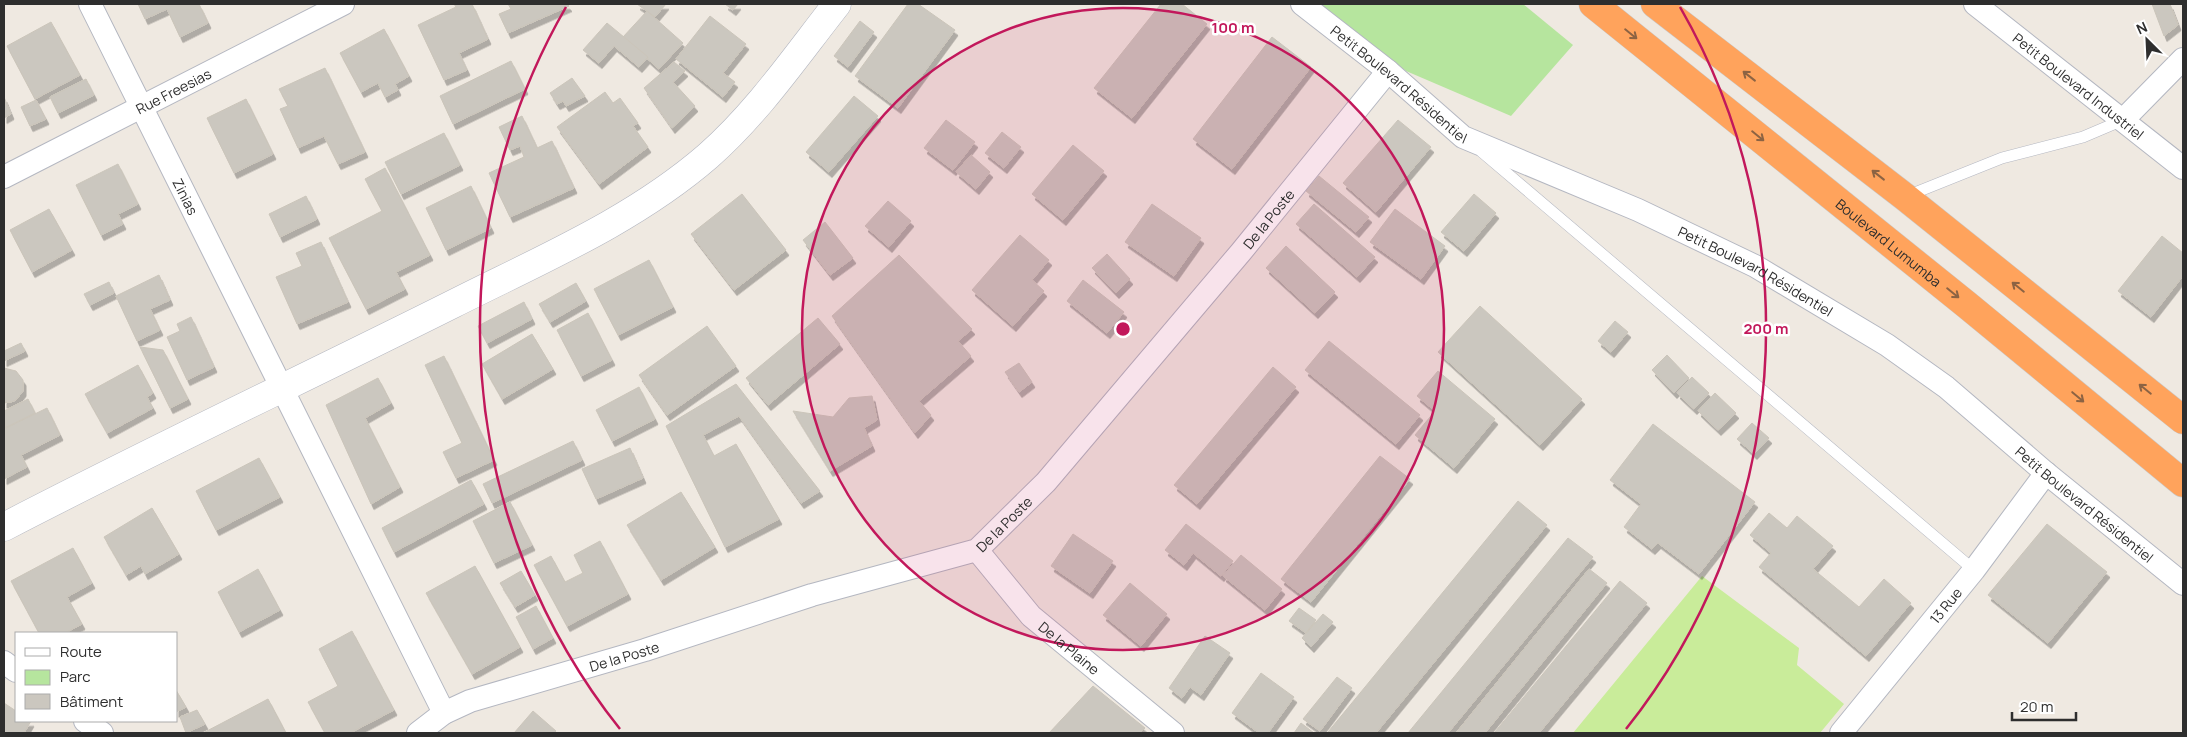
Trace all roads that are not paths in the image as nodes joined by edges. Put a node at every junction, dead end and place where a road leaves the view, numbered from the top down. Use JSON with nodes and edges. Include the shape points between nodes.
{"nodes":[{"id":1,"x":90,"y":4,"type":"edge"},
{"id":2,"x":343,"y":4,"type":"edge"},
{"id":3,"x":837,"y":4,"type":"edge"},
{"id":4,"x":1302,"y":4,"type":"edge"},
{"id":5,"x":1593,"y":4,"type":"edge"},
{"id":6,"x":1655,"y":4,"type":"edge"},
{"id":7,"x":1975,"y":4,"type":"edge"},
{"id":8,"x":2183,"y":59,"type":"edge"},
{"id":9,"x":1388,"y":71,"type":"junction"},
{"id":10,"x":143,"y":107,"type":"junction"},
{"id":11,"x":2123,"y":120,"type":"junction"},
{"id":12,"x":1463,"y":137,"type":"junction"},
{"id":13,"x":2183,"y":168,"type":"edge"},
{"id":14,"x":4,"y":177,"type":"edge"},
{"id":15,"x":1905,"y":197,"type":"junction"},
{"id":16,"x":281,"y":390,"type":"junction"},
{"id":17,"x":2183,"y":420,"type":"edge"},
{"id":18,"x":2046,"y":473,"type":"junction"},
{"id":19,"x":2183,"y":483,"type":"edge"},
{"id":20,"x":4,"y":527,"type":"edge"},
{"id":21,"x":977,"y":550,"type":"junction"},
{"id":22,"x":1974,"y":570,"type":"junction"},
{"id":23,"x":2183,"y":584,"type":"edge"},
{"id":24,"x":4,"y":662,"type":"edge"},
{"id":25,"x":15,"y":670,"type":"edge"},
{"id":26,"x":444,"y":713,"type":"junction"},
{"id":27,"x":86,"y":722,"type":"edge"},
{"id":28,"x":102,"y":733,"type":"edge"},
{"id":29,"x":418,"y":733,"type":"edge"},
{"id":30,"x":1173,"y":733,"type":"edge"},
{"id":31,"x":1841,"y":733,"type":"edge"}],
"edges":[{"from":1,"to":10,"type":"street","name":"Zinias"},
{"from":2,"to":10,"type":"street","name":"Rue Freesias"},
{"from":3,"to":16,"type":"street","via":[[750,115],[708,156],[661,193],[604,228]]},
{"from":4,"to":9,"type":"street","name":"Petit Boulevard Résidentiel"},
{"from":5,"to":19,"type":"highway","name":"Boulevard Lumumba","one_way":true,"via":[[1968,305]]},
{"from":15,"to":6,"type":"highway","one_way":true},
{"from":7,"to":11,"type":"street","name":"Petit Boulevard Industriel"},
{"from":8,"to":11,"type":"street"},
{"from":9,"to":12,"type":"street","name":"Petit Boulevard Résidentiel"},
{"from":9,"to":21,"type":"street","name":"De la Poste","via":[[1241,252],[1046,482]]},
{"from":10,"to":14,"type":"street","name":"Rue Freesias"},
{"from":10,"to":16,"type":"street","name":"Zinias"},
{"from":11,"to":13,"type":"street","name":"Petit Boulevard Industriel"},
{"from":11,"to":15,"type":"lane","via":[[2083,137],[2002,158]]},
{"from":12,"to":18,"type":"street","name":"Petit Boulevard Résidentiel","via":[[1638,210],[1755,266],[1918,366]]},
{"from":12,"to":22,"type":"lane"},
{"from":17,"to":15,"type":"highway","one_way":true},
{"from":16,"to":20,"type":"street"},
{"from":16,"to":26,"type":"street"},
{"from":18,"to":22,"type":"street","name":"13 Rue"},
{"from":18,"to":23,"type":"street","name":"Petit Boulevard Résidentiel"},
{"from":21,"to":26,"type":"street","name":"De la Poste","via":[[812,595],[645,650],[470,701]]},
{"from":21,"to":30,"type":"street","name":"De la Plaine","via":[[1031,616]]},
{"from":22,"to":31,"type":"street","name":"13 Rue"},
{"from":24,"to":25,"type":"street"},
{"from":26,"to":29,"type":"street","name":"De la Poste"},
{"from":27,"to":28,"type":"street"}]}
